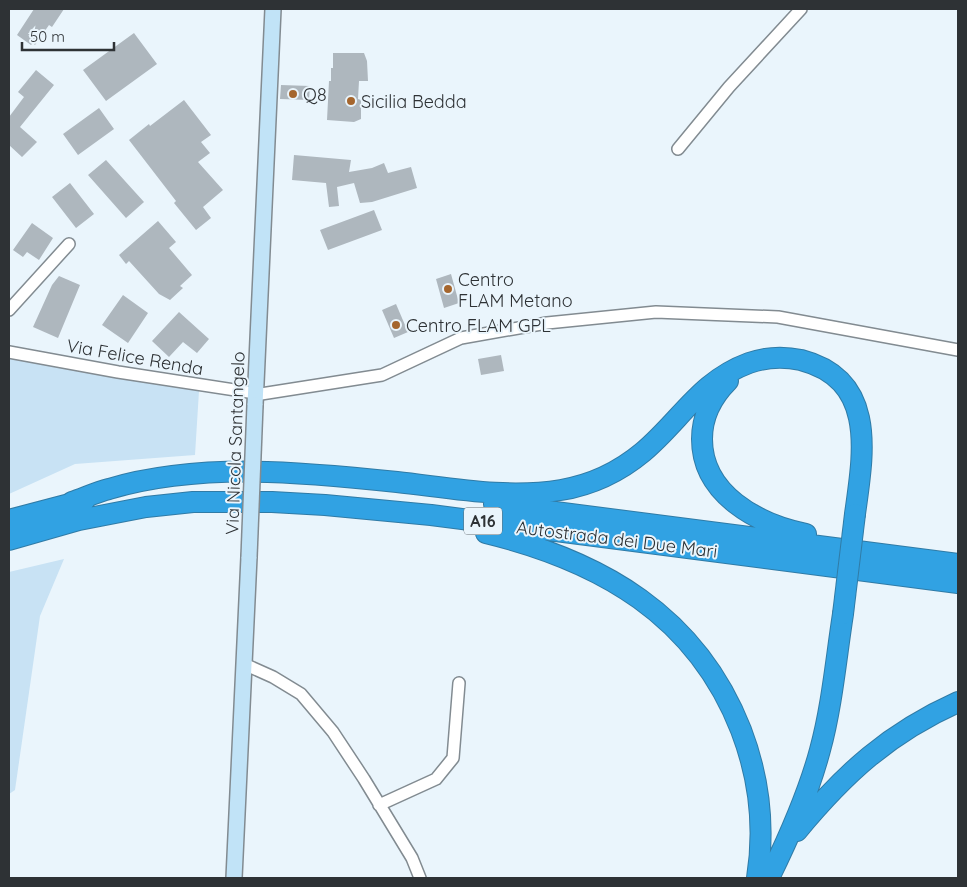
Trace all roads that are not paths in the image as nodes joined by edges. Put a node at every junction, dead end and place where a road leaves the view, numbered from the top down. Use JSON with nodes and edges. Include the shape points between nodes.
{"nodes":[{"id":1,"x":273,"y":9,"type":"edge"},
{"id":2,"x":801,"y":9,"type":"edge"},
{"id":3,"x":678,"y":149,"type":"dead end"},
{"id":4,"x":69,"y":244,"type":"dead end"},
{"id":5,"x":9,"y":310,"type":"edge"},
{"id":6,"x":958,"y":350,"type":"edge"},
{"id":7,"x":9,"y":352,"type":"edge"},
{"id":8,"x":746,"y":364,"type":"junction"},
{"id":9,"x":255,"y":400,"type":"junction"},
{"id":10,"x":72,"y":502,"type":"junction"},
{"id":11,"x":193,"y":502,"type":"junction"},
{"id":12,"x":9,"y":520,"type":"edge"},
{"id":13,"x":9,"y":540,"type":"edge"},
{"id":14,"x":958,"y":554,"type":"edge"},
{"id":15,"x":958,"y":564,"type":"edge"},
{"id":16,"x":958,"y":583,"type":"edge"},
{"id":17,"x":244,"y":664,"type":"junction"},
{"id":18,"x":459,"y":683,"type":"dead end"},
{"id":19,"x":958,"y":702,"type":"edge"},
{"id":20,"x":379,"y":805,"type":"junction"},
{"id":21,"x":784,"y":848,"type":"junction"},
{"id":22,"x":234,"y":878,"type":"edge"},
{"id":23,"x":420,"y":878,"type":"edge"},
{"id":24,"x":757,"y":878,"type":"edge"},
{"id":25,"x":769,"y":878,"type":"edge"}],
"edges":[{"from":1,"to":9,"type":"main road","name":"Via Nicola Santangelo"},
{"from":2,"to":3,"type":"street","via":[[729,87]]},
{"from":4,"to":5,"type":"street"},
{"from":6,"to":9,"type":"street","name":"Via Felice Renda","via":[[778,317],[656,312],[546,323],[461,338],[382,374],[291,390]]},
{"from":7,"to":9,"type":"street","name":"Via Felice Renda"},
{"from":8,"to":10,"type":"highway","via":[[716,379],[654,443],[625,466],[594,482],[570,488],[526,494],[493,493],[326,475],[231,472],[145,481]]},
{"from":8,"to":14,"type":"highway","via":[[715,396],[708,408],[702,432],[704,461],[715,483],[735,504],[760,519],[792,531]]},
{"from":8,"to":21,"type":"highway","bridge":true,"via":[[774,358],[800,360],[824,369],[836,378],[858,410],[863,442],[832,690],[820,749],[805,798]]},
{"from":9,"to":17,"type":"main road","name":"Via Nicola Santangelo","bridge":true},
{"from":10,"to":12,"type":"highway","name":"Autostrada dei Due Mari","number":"A16"},
{"from":10,"to":15,"type":"highway","name":"Autostrada dei Due Mari","number":"A16","via":[[146,488],[193,484],[263,482],[325,485]]},
{"from":11,"to":13,"type":"highway","name":"Autostrada dei Due Mari","number":"A16","via":[[79,520]]},
{"from":11,"to":16,"type":"highway","name":"Autostrada dei Due Mari","number":"A16","via":[[325,504],[430,515]]},
{"from":11,"to":24,"type":"highway","via":[[483,533],[554,553],[624,588],[661,615],[694,648],[717,680],[736,718],[749,754],[759,799]]},
{"from":17,"to":20,"type":"street","via":[[301,694],[333,732]]},
{"from":17,"to":22,"type":"main road","name":"Via Nicola Santangelo"},
{"from":18,"to":20,"type":"street","via":[[453,758],[436,778]]},
{"from":19,"to":21,"type":"highway","via":[[914,724],[866,758],[833,790]]},
{"from":20,"to":23,"type":"street","via":[[412,858]]},
{"from":21,"to":25,"type":"highway"}]}
